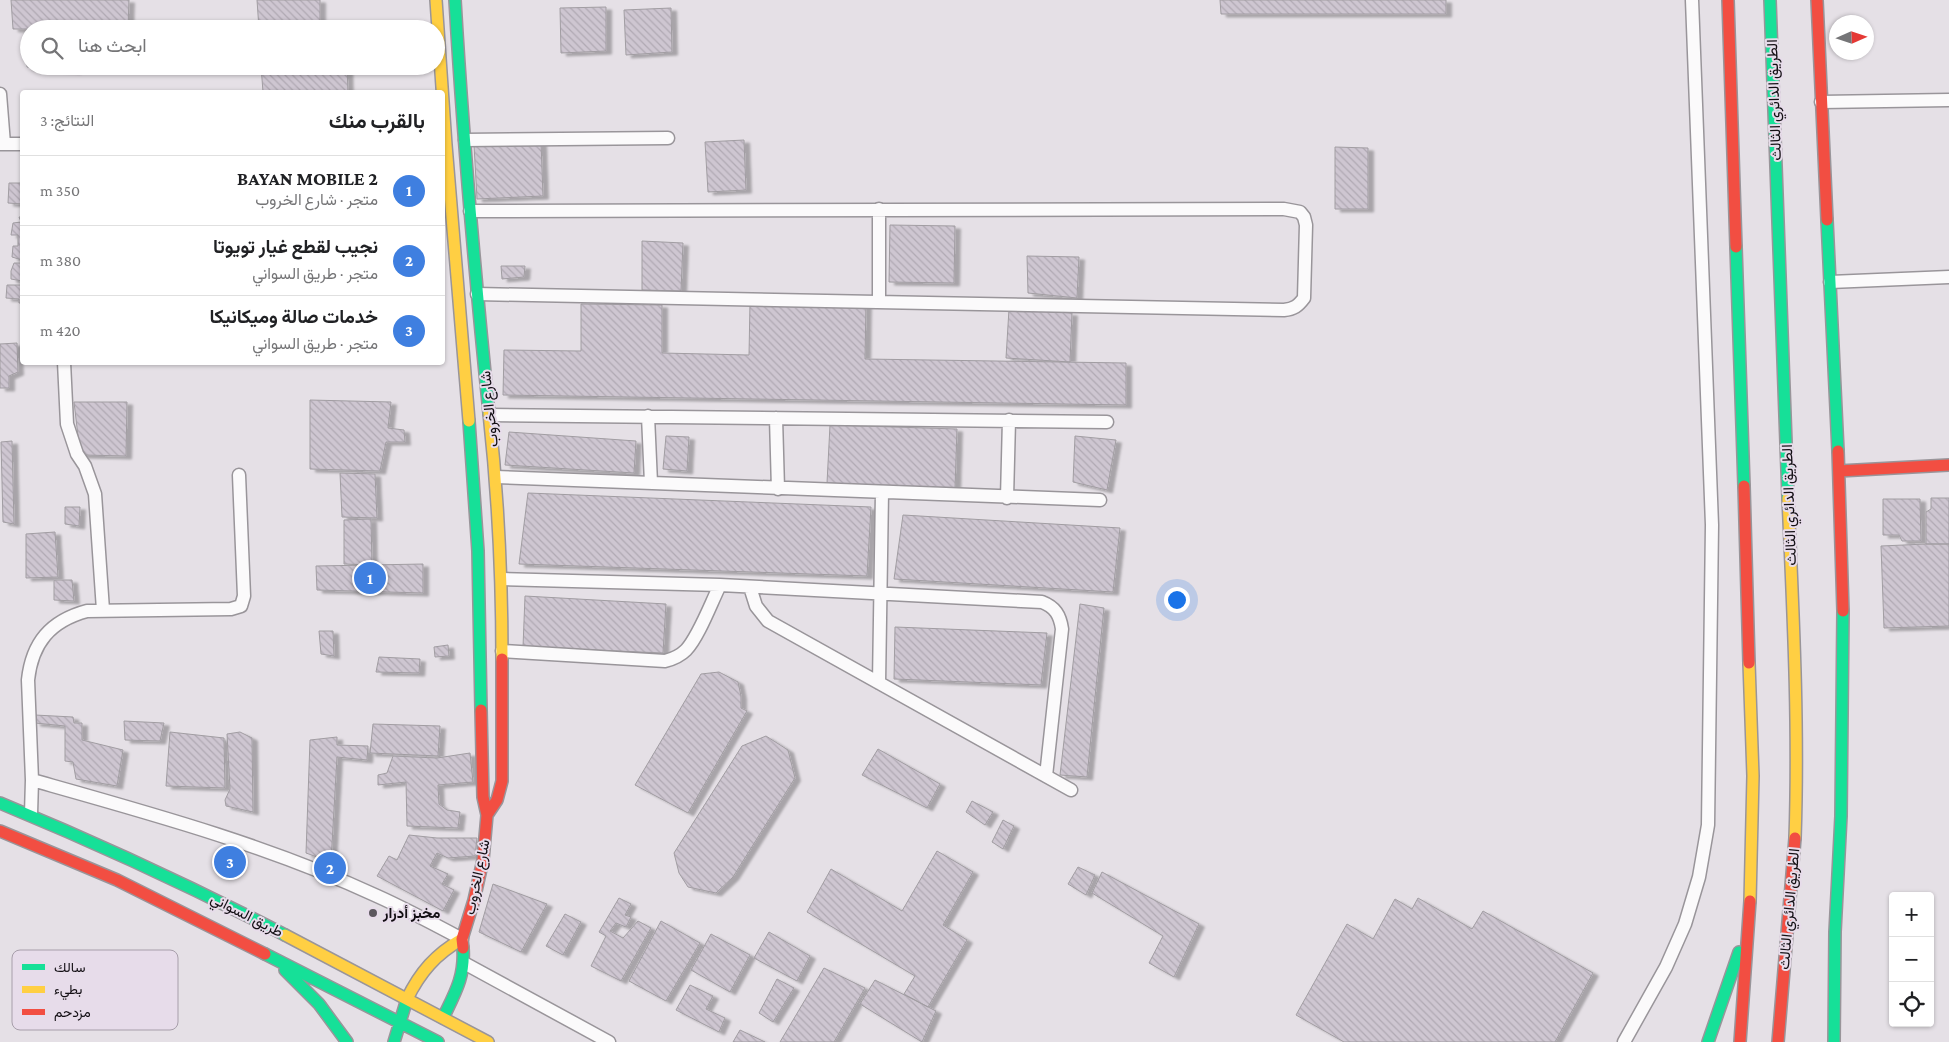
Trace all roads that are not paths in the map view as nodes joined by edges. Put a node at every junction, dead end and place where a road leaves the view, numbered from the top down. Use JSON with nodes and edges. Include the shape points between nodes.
{"nodes":[{"id":1,"x":436,"y":0,"type":"edge"},
{"id":2,"x":455,"y":0,"type":"edge"},
{"id":3,"x":1692,"y":0,"type":"edge"},
{"id":4,"x":1728,"y":0,"type":"edge"},
{"id":5,"x":1770,"y":0,"type":"edge"},
{"id":6,"x":1817,"y":0,"type":"edge"},
{"id":7,"x":437,"y":20,"type":"edge"},
{"id":8,"x":440,"y":75,"type":"edge"},
{"id":9,"x":441,"y":90,"type":"edge"},
{"id":10,"x":0,"y":94,"type":"edge"},
{"id":11,"x":1949,"y":100,"type":"edge"},
{"id":12,"x":1821,"y":102,"type":"junction"},
{"id":13,"x":668,"y":138,"type":"dead end"},
{"id":14,"x":465,"y":140,"type":"junction"},
{"id":15,"x":2,"y":144,"type":"edge"},
{"id":16,"x":20,"y":144,"type":"edge"},
{"id":17,"x":445,"y":156,"type":"edge"},
{"id":18,"x":879,"y":209,"type":"junction"},
{"id":19,"x":470,"y":211,"type":"junction"},
{"id":20,"x":1949,"y":277,"type":"edge"},
{"id":21,"x":1830,"y":282,"type":"junction"},
{"id":22,"x":477,"y":294,"type":"junction"},
{"id":23,"x":879,"y":302,"type":"junction"},
{"id":24,"x":64,"y":365,"type":"edge"},
{"id":25,"x":490,"y":414,"type":"junction"},
{"id":26,"x":648,"y":416,"type":"junction"},
{"id":27,"x":776,"y":418,"type":"junction"},
{"id":28,"x":1009,"y":420,"type":"junction"},
{"id":29,"x":1106,"y":422,"type":"dead end"},
{"id":30,"x":1949,"y":465,"type":"edge"},
{"id":31,"x":1839,"y":471,"type":"junction"},
{"id":32,"x":239,"y":475,"type":"dead end"},
{"id":33,"x":496,"y":477,"type":"junction"},
{"id":34,"x":650,"y":483,"type":"junction"},
{"id":35,"x":778,"y":489,"type":"junction"},
{"id":36,"x":882,"y":492,"type":"junction"},
{"id":37,"x":1007,"y":498,"type":"junction"},
{"id":38,"x":1100,"y":500,"type":"dead end"},
{"id":39,"x":478,"y":551,"type":"junction"},
{"id":40,"x":500,"y":551,"type":"junction"},
{"id":41,"x":502,"y":579,"type":"junction"},
{"id":42,"x":720,"y":585,"type":"junction"},
{"id":43,"x":750,"y":587,"type":"junction"},
{"id":44,"x":880,"y":594,"type":"junction"},
{"id":45,"x":103,"y":610,"type":"junction"},
{"id":46,"x":502,"y":651,"type":"junction"},
{"id":47,"x":879,"y":683,"type":"junction"},
{"id":48,"x":1046,"y":776,"type":"junction"},
{"id":49,"x":32,"y":780,"type":"junction"},
{"id":50,"x":1071,"y":790,"type":"dead end"},
{"id":51,"x":0,"y":803,"type":"edge"},
{"id":52,"x":31,"y":814,"type":"junction"},
{"id":53,"x":487,"y":815,"type":"junction"},
{"id":54,"x":0,"y":831,"type":"edge"},
{"id":55,"x":1750,"y":917,"type":"junction"},
{"id":56,"x":462,"y":938,"type":"junction"},
{"id":57,"x":266,"y":952,"type":"junction"},
{"id":58,"x":464,"y":962,"type":"junction"},
{"id":59,"x":407,"y":999,"type":"junction"},
{"id":60,"x":1780,"y":1009,"type":"junction"},
{"id":61,"x":444,"y":1018,"type":"junction"},
{"id":62,"x":399,"y":1022,"type":"junction"},
{"id":63,"x":1730,"y":1023,"type":"dead end"},
{"id":64,"x":435,"y":1041,"type":"edge"},
{"id":65,"x":347,"y":1042,"type":"edge"},
{"id":66,"x":394,"y":1042,"type":"edge"},
{"id":67,"x":488,"y":1042,"type":"edge"},
{"id":68,"x":609,"y":1042,"type":"edge"},
{"id":69,"x":1624,"y":1042,"type":"edge"},
{"id":70,"x":1708,"y":1042,"type":"edge"},
{"id":71,"x":1740,"y":1042,"type":"edge"},
{"id":72,"x":1776,"y":1042,"type":"edge"},
{"id":73,"x":1782,"y":1042,"type":"edge"},
{"id":74,"x":1834,"y":1042,"type":"edge"}],
"edges":[{"from":1,"to":7,"type":"main road","name":"شارع الخروب"},
{"from":2,"to":14,"type":"main road","name":"شارع الخروب"},
{"from":3,"to":69,"type":"street","via":[[1712,525],[1708,826],[1699,877],[1685,924],[1666,967]]},
{"from":4,"to":55,"type":"main road","via":[[1753,776]]},
{"from":5,"to":60,"type":"main road","name":"الطريق الدائري الثالث","via":[[1797,778],[1794,858]]},
{"from":6,"to":12,"type":"main road"},
{"from":8,"to":9,"type":"main road","name":"شارع الخروب"},
{"from":10,"to":15,"type":"street"},
{"from":11,"to":12,"type":"street"},
{"from":12,"to":21,"type":"main road"},
{"from":13,"to":14,"type":"street"},
{"from":14,"to":19,"type":"main road","name":"شارع الخروب"},
{"from":15,"to":16,"type":"street"},
{"from":17,"to":39,"type":"main road","name":"شارع الخروب"},
{"from":18,"to":19,"type":"street"},
{"from":18,"to":23,"type":"street"},
{"from":18,"to":23,"type":"street","via":[[1284,208],[1300,212],[1306,225],[1304,298],[1292,309]]},
{"from":19,"to":22,"type":"main road","name":"شارع الخروب"},
{"from":20,"to":21,"type":"street"},
{"from":21,"to":31,"type":"main road"},
{"from":22,"to":23,"type":"street"},
{"from":22,"to":25,"type":"main road","name":"شارع الخروب"},
{"from":24,"to":45,"type":"street","via":[[69,432],[95,494]]},
{"from":25,"to":26,"type":"street"},
{"from":25,"to":33,"type":"main road","name":"شارع الخروب"},
{"from":26,"to":27,"type":"street"},
{"from":26,"to":34,"type":"street"},
{"from":27,"to":28,"type":"street"},
{"from":27,"to":35,"type":"street"},
{"from":28,"to":29,"type":"street"},
{"from":28,"to":37,"type":"street"},
{"from":30,"to":31,"type":"main road"},
{"from":31,"to":74,"type":"main road","via":[[1844,639]]},
{"from":32,"to":45,"type":"street","via":[[244,596],[241,606],[231,609]]},
{"from":33,"to":34,"type":"street"},
{"from":33,"to":40,"type":"main road","name":"شارع الخروب"},
{"from":34,"to":35,"type":"street"},
{"from":35,"to":36,"type":"street"},
{"from":36,"to":37,"type":"street"},
{"from":36,"to":44,"type":"street"},
{"from":37,"to":38,"type":"street"},
{"from":39,"to":40,"type":"main road"},
{"from":39,"to":53,"type":"main road","name":"شارع الخروب","via":[[482,779]]},
{"from":40,"to":41,"type":"main road","name":"شارع الخروب"},
{"from":41,"to":42,"type":"street"},
{"from":41,"to":46,"type":"main road","name":"شارع الخروب"},
{"from":42,"to":43,"type":"street"},
{"from":42,"to":46,"type":"street","via":[[686,650],[665,661]]},
{"from":43,"to":44,"type":"street"},
{"from":43,"to":47,"type":"street","via":[[756,606],[768,621]]},
{"from":44,"to":47,"type":"street"},
{"from":44,"to":48,"type":"street","via":[[1042,602],[1057,612],[1062,629]]},
{"from":45,"to":49,"type":"street","via":[[73,615],[61,621],[45,635],[34,653],[28,680]]},
{"from":46,"to":53,"type":"main road","name":"شارع الخروب","via":[[502,781],[497,800]]},
{"from":47,"to":48,"type":"street"},
{"from":48,"to":50,"type":"street"},
{"from":49,"to":52,"type":"street"},
{"from":49,"to":56,"type":"street","via":[[173,820],[302,866],[377,896]]},
{"from":51,"to":52,"type":"main road","name":"طريق السواني"},
{"from":52,"to":59,"type":"main road","name":"طريق السواني","via":[[206,894]]},
{"from":53,"to":56,"type":"main road","name":"شارع الخروب","via":[[480,880]]},
{"from":54,"to":57,"type":"main road","name":"طريق السواني","via":[[117,880]]},
{"from":55,"to":63,"type":"main road"},
{"from":55,"to":70,"type":"main road"},
{"from":55,"to":71,"type":"main road"},
{"from":56,"to":58,"type":"main road","name":"شارع الخروب"},
{"from":56,"to":59,"type":"main road","via":[[426,964]]},
{"from":57,"to":62,"type":"main road","name":"طريق السواني"},
{"from":57,"to":65,"type":"main road","via":[[317,1001]]},
{"from":58,"to":61,"type":"main road","name":"شارع الخروب","via":[[459,989]]},
{"from":58,"to":68,"type":"street"},
{"from":59,"to":61,"type":"main road","name":"طريق السواني"},
{"from":59,"to":62,"type":"main road"},
{"from":60,"to":72,"type":"main road","name":"الطريق الدائري الثالث"},
{"from":60,"to":73,"type":"main road"},
{"from":61,"to":64,"type":"main road","name":"شارع الخروب"},
{"from":61,"to":67,"type":"main road","name":"طريق السواني"},
{"from":62,"to":64,"type":"main road","name":"طريق السواني"},
{"from":62,"to":66,"type":"main road"}]}
